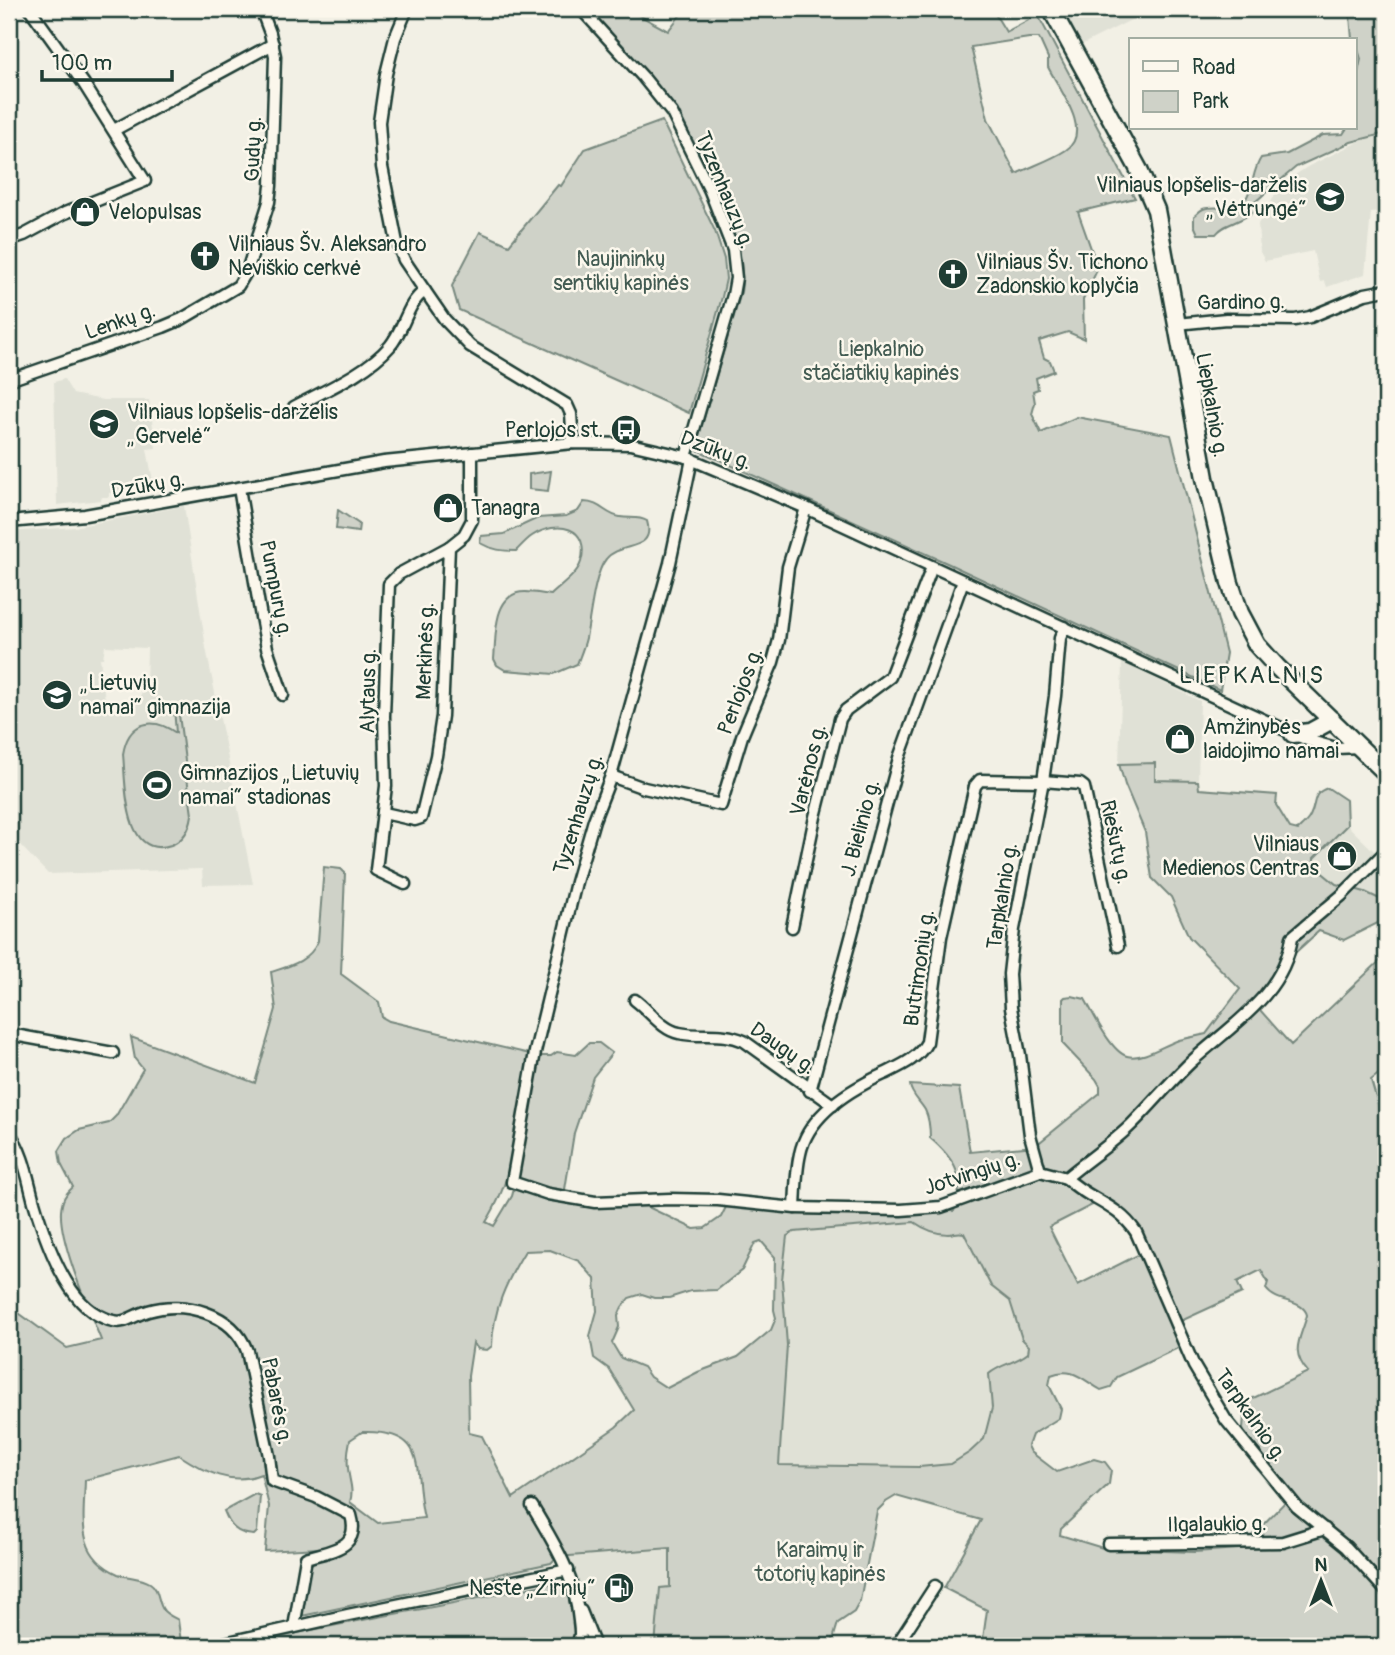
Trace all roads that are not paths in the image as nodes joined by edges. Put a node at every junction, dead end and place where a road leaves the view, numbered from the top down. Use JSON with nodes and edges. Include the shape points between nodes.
{"nodes":[{"id":1,"x":30,"y":9,"type":"edge"},
{"id":2,"x":261,"y":9,"type":"edge"},
{"id":3,"x":407,"y":9,"type":"edge"},
{"id":4,"x":581,"y":9,"type":"edge"},
{"id":5,"x":1051,"y":9,"type":"edge"},
{"id":6,"x":274,"y":44,"type":"junction"},
{"id":7,"x":114,"y":130,"type":"junction"},
{"id":8,"x":9,"y":240,"type":"edge"},
{"id":9,"x":237,"y":286,"type":"joint"},
{"id":10,"x":1386,"y":290,"type":"edge"},
{"id":11,"x":425,"y":291,"type":"junction"},
{"id":12,"x":1177,"y":324,"type":"junction"},
{"id":13,"x":9,"y":380,"type":"edge"},
{"id":14,"x":294,"y":407,"type":"dead end"},
{"id":15,"x":573,"y":443,"type":"junction"},
{"id":16,"x":471,"y":453,"type":"junction"},
{"id":17,"x":689,"y":458,"type":"junction"},
{"id":18,"x":239,"y":488,"type":"junction"},
{"id":19,"x":806,"y":508,"type":"junction"},
{"id":20,"x":9,"y":522,"type":"edge"},
{"id":21,"x":449,"y":547,"type":"junction"},
{"id":22,"x":932,"y":567,"type":"junction"},
{"id":23,"x":962,"y":581,"type":"junction"},
{"id":24,"x":1065,"y":627,"type":"junction"},
{"id":25,"x":283,"y":695,"type":"dead end"},
{"id":26,"x":1332,"y":720,"type":"junction"},
{"id":27,"x":1293,"y":734,"type":"junction"},
{"id":28,"x":1360,"y":747,"type":"junction"},
{"id":29,"x":1386,"y":773,"type":"edge"},
{"id":30,"x":611,"y":776,"type":"junction"},
{"id":31,"x":1043,"y":781,"type":"junction"},
{"id":32,"x":384,"y":813,"type":"junction"},
{"id":33,"x":1386,"y":851,"type":"edge"},
{"id":34,"x":405,"y":884,"type":"dead end"},
{"id":35,"x":792,"y":927,"type":"dead end"},
{"id":36,"x":1118,"y":946,"type":"dead end"},
{"id":37,"x":635,"y":1000,"type":"dead end"},
{"id":38,"x":9,"y":1034,"type":"edge"},
{"id":39,"x":113,"y":1053,"type":"dead end"},
{"id":40,"x":810,"y":1091,"type":"junction"},
{"id":41,"x":833,"y":1105,"type":"junction"},
{"id":42,"x":9,"y":1132,"type":"edge"},
{"id":43,"x":1040,"y":1171,"type":"junction"},
{"id":44,"x":1066,"y":1178,"type":"junction"},
{"id":45,"x":512,"y":1182,"type":"joint"},
{"id":46,"x":795,"y":1208,"type":"junction"},
{"id":47,"x":532,"y":1506,"type":"dead end"},
{"id":48,"x":1325,"y":1530,"type":"junction"},
{"id":49,"x":1108,"y":1544,"type":"dead end"},
{"id":50,"x":568,"y":1570,"type":"junction"},
{"id":51,"x":935,"y":1587,"type":"dead end"},
{"id":52,"x":1386,"y":1591,"type":"edge"},
{"id":53,"x":577,"y":1604,"type":"junction"},
{"id":54,"x":294,"y":1627,"type":"junction"},
{"id":55,"x":211,"y":1646,"type":"edge"},
{"id":56,"x":575,"y":1646,"type":"edge"},
{"id":57,"x":595,"y":1646,"type":"edge"},
{"id":58,"x":896,"y":1646,"type":"edge"}],
"edges":[{"from":1,"to":7,"type":"street"},
{"from":2,"to":6,"type":"street","name":"Gudų g."},
{"from":3,"to":11,"type":"street","via":[[386,74],[379,138],[397,243]]},
{"from":4,"to":17,"type":"street","name":"Tyzenhauzų g.","via":[[672,113],[733,250],[733,295]]},
{"from":5,"to":12,"type":"main road","name":"Liepkalnio g.","via":[[1148,189],[1162,235]]},
{"from":6,"to":7,"type":"street"},
{"from":6,"to":9,"type":"street","name":"Gudų g.","via":[[269,202],[247,271]]},
{"from":7,"to":8,"type":"street","via":[[145,181]]},
{"from":9,"to":13,"type":"street","name":"Lenkų g.","via":[[163,327]]},
{"from":10,"to":12,"type":"street","name":"Gardino g.","via":[[1295,320]]},
{"from":11,"to":14,"type":"street","via":[[384,352]]},
{"from":11,"to":15,"type":"street","via":[[470,346],[567,405]]},
{"from":12,"to":26,"type":"main road","name":"Liepkalnio g.","via":[[1205,478],[1240,612],[1257,645]]},
{"from":15,"to":16,"type":"street","name":"Dzūkų g."},
{"from":15,"to":17,"type":"street","name":"Dzūkų g.","via":[[630,444]]},
{"from":16,"to":18,"type":"street","name":"Dzūkų g.","via":[[384,462]]},
{"from":16,"to":21,"type":"street","via":[[472,520],[464,535]]},
{"from":17,"to":19,"type":"street","name":"Dzūkų g."},
{"from":17,"to":30,"type":"street","name":"Tyzenhauzų g.","via":[[670,563]]},
{"from":18,"to":20,"type":"street","name":"Dzūkų g.","via":[[73,517]]},
{"from":18,"to":25,"type":"street","name":"Pumpurų g.","via":[[263,627]]},
{"from":19,"to":22,"type":"street","name":"Dzūkų g."},
{"from":19,"to":30,"type":"street","name":"Perlojos g.","via":[[788,566],[774,662],[721,805]]},
{"from":21,"to":32,"type":"street","name":"Alytaus g.","via":[[389,584]]},
{"from":21,"to":32,"type":"street","name":"Merkinės g.","via":[[442,716],[421,818]]},
{"from":22,"to":23,"type":"street","name":"Dzūkų g."},
{"from":22,"to":35,"type":"street","name":"Varėnos g.","via":[[890,677],[840,719]]},
{"from":23,"to":24,"type":"street","name":"Dzūkų g."},
{"from":23,"to":40,"type":"street","name":"J. Bielinio g.","via":[[899,758]]},
{"from":24,"to":27,"type":"street","name":"Dzūkų g."},
{"from":24,"to":31,"type":"street","name":"Tarpkalnio g."},
{"from":26,"to":27,"type":"main road","via":[[1310,732]]},
{"from":26,"to":28,"type":"main road","name":"Liepkalnio g."},
{"from":27,"to":28,"type":"street","name":"Dzūkų g.","via":[[1329,747]]},
{"from":28,"to":29,"type":"main road","name":"Liepkalnio g."},
{"from":30,"to":45,"type":"street","name":"Tyzenhauzų g.","via":[[576,882],[535,1052]]},
{"from":31,"to":36,"type":"street","name":"Riešutų g.","via":[[1080,785],[1086,790]]},
{"from":31,"to":41,"type":"street","name":"Butrimonių g.","via":[[980,780],[975,786],[941,937],[927,1042],[918,1055]]},
{"from":31,"to":43,"type":"street","name":"Tarpkalnio g.","via":[[1015,919],[1009,974],[1030,1135]]},
{"from":32,"to":34,"type":"street","name":"Alytaus g.","via":[[376,870]]},
{"from":33,"to":44,"type":"street","via":[[1292,937],[1279,976],[1253,1009],[1190,1063],[1130,1126]]},
{"from":37,"to":40,"type":"street","name":"Daugų g.","via":[[668,1029],[744,1041]]},
{"from":38,"to":39,"type":"street"},
{"from":40,"to":41,"type":"street","name":"Daugų g."},
{"from":41,"to":46,"type":"street","name":"Butrimonių g.","via":[[806,1137],[800,1153]]},
{"from":42,"to":54,"type":"street","name":"Pabarės g.","via":[[26,1164],[49,1243],[78,1300],[116,1322],[146,1311],[181,1309],[201,1311],[233,1327],[247,1350],[272,1481],[351,1515],[354,1526],[344,1546],[306,1558]]},
{"from":43,"to":44,"type":"street","name":"Jotvingių g."},
{"from":43,"to":46,"type":"street","name":"Jotvingių g.","via":[[941,1208]]},
{"from":44,"to":48,"type":"street","name":"Tarpkalnio g.","via":[[1126,1218],[1194,1366],[1226,1420],[1297,1507]]},
{"from":45,"to":46,"type":"street","name":"Jotvingių g.","via":[[548,1195],[595,1202],[718,1200]]},
{"from":47,"to":50,"type":"street"},
{"from":48,"to":49,"type":"street","name":"Ilgalaukio g.","via":[[1283,1542]]},
{"from":48,"to":52,"type":"street","name":"Tarpkalnio g."},
{"from":50,"to":53,"type":"street"},
{"from":50,"to":54,"type":"street"},
{"from":51,"to":58,"type":"street"},
{"from":53,"to":56,"type":"street","via":[[580,1640]]},
{"from":53,"to":57,"type":"street"},
{"from":54,"to":55,"type":"street"}]}
